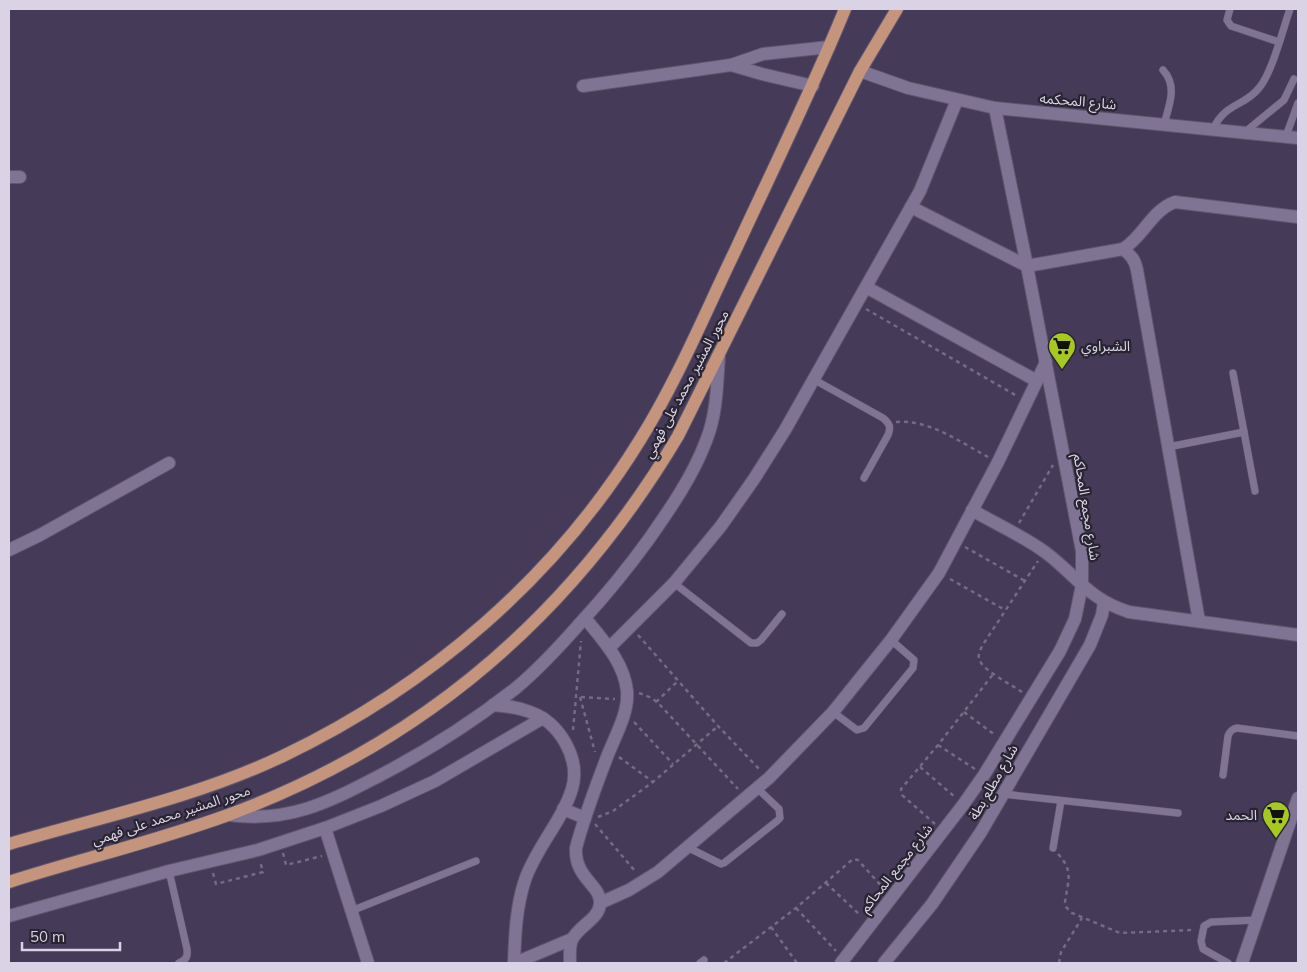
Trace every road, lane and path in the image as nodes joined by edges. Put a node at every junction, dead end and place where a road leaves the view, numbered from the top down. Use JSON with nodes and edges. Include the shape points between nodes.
{"nodes":[{"id":1,"x":845,"y":9,"type":"edge"},
{"id":2,"x":897,"y":9,"type":"edge"},
{"id":3,"x":1230,"y":9,"type":"edge"},
{"id":4,"x":1290,"y":9,"type":"edge"},
{"id":5,"x":1279,"y":42,"type":"junction"},
{"id":6,"x":830,"y":47,"type":"junction"},
{"id":7,"x":731,"y":65,"type":"junction"},
{"id":8,"x":860,"y":70,"type":"junction"},
{"id":9,"x":1163,"y":70,"type":"dead end"},
{"id":10,"x":1294,"y":79,"type":"dead end"},
{"id":11,"x":583,"y":86,"type":"dead end"},
{"id":12,"x":813,"y":86,"type":"junction"},
{"id":13,"x":956,"y":100,"type":"junction"},
{"id":14,"x":1298,"y":103,"type":"edge"},
{"id":15,"x":994,"y":108,"type":"junction"},
{"id":16,"x":1164,"y":124,"type":"junction"},
{"id":17,"x":1213,"y":129,"type":"junction"},
{"id":18,"x":1245,"y":132,"type":"junction"},
{"id":19,"x":1295,"y":136,"type":"edge"},
{"id":20,"x":911,"y":207,"type":"junction"},
{"id":21,"x":1298,"y":217,"type":"edge"},
{"id":22,"x":1123,"y":249,"type":"junction"},
{"id":23,"x":1027,"y":266,"type":"junction"},
{"id":24,"x":866,"y":286,"type":"junction"},
{"id":25,"x":856,"y":304,"type":"junction"},
{"id":26,"x":719,"y":356,"type":"junction"},
{"id":27,"x":1046,"y":362,"type":"junction"},
{"id":28,"x":1234,"y":372,"type":"dead end"},
{"id":29,"x":813,"y":379,"type":"junction"},
{"id":30,"x":1037,"y":381,"type":"junction"},
{"id":31,"x":1027,"y":402,"type":"junction"},
{"id":32,"x":888,"y":422,"type":"junction"},
{"id":33,"x":1244,"y":432,"type":"junction"},
{"id":34,"x":1168,"y":447,"type":"junction"},
{"id":35,"x":1062,"y":448,"type":"junction"},
{"id":36,"x":998,"y":462,"type":"junction"},
{"id":37,"x":169,"y":463,"type":"dead end"},
{"id":38,"x":864,"y":478,"type":"dead end"},
{"id":39,"x":1254,"y":491,"type":"dead end"},
{"id":40,"x":972,"y":510,"type":"junction"},
{"id":41,"x":1013,"y":533,"type":"junction"},
{"id":42,"x":956,"y":542,"type":"junction"},
{"id":43,"x":9,"y":550,"type":"edge"},
{"id":44,"x":1044,"y":551,"type":"junction"},
{"id":45,"x":939,"y":573,"type":"junction"},
{"id":46,"x":1025,"y":581,"type":"junction"},
{"id":47,"x":674,"y":583,"type":"junction"},
{"id":48,"x":1082,"y":585,"type":"junction"},
{"id":49,"x":1104,"y":602,"type":"junction"},
{"id":50,"x":1005,"y":610,"type":"junction"},
{"id":51,"x":782,"y":614,"type":"dead end"},
{"id":52,"x":584,"y":619,"type":"junction"},
{"id":53,"x":1199,"y":622,"type":"junction"},
{"id":54,"x":630,"y":626,"type":"junction"},
{"id":55,"x":1298,"y":635,"type":"edge"},
{"id":56,"x":890,"y":640,"type":"junction"},
{"id":57,"x":609,"y":648,"type":"junction"},
{"id":58,"x":994,"y":673,"type":"junction"},
{"id":59,"x":678,"y":681,"type":"junction"},
{"id":60,"x":627,"y":695,"type":"junction"},
{"id":61,"x":576,"y":697,"type":"junction"},
{"id":62,"x":580,"y":698,"type":"junction"},
{"id":63,"x":1031,"y":698,"type":"junction"},
{"id":64,"x":656,"y":702,"type":"junction"},
{"id":65,"x":493,"y":705,"type":"junction"},
{"id":66,"x":625,"y":712,"type":"junction"},
{"id":67,"x":833,"y":712,"type":"junction"},
{"id":68,"x":964,"y":712,"type":"junction"},
{"id":69,"x":543,"y":718,"type":"junction"},
{"id":70,"x":718,"y":726,"type":"junction"},
{"id":71,"x":1298,"y":736,"type":"edge"},
{"id":72,"x":1004,"y":742,"type":"junction"},
{"id":73,"x":697,"y":744,"type":"junction"},
{"id":74,"x":938,"y":745,"type":"junction"},
{"id":75,"x":609,"y":751,"type":"junction"},
{"id":76,"x":570,"y":754,"type":"junction"},
{"id":77,"x":674,"y":765,"type":"junction"},
{"id":78,"x":920,"y":767,"type":"junction"},
{"id":79,"x":601,"y":773,"type":"junction"},
{"id":80,"x":984,"y":775,"type":"junction"},
{"id":81,"x":1223,"y":775,"type":"dead end"},
{"id":82,"x":769,"y":778,"type":"junction"},
{"id":83,"x":653,"y":782,"type":"junction"},
{"id":84,"x":757,"y":788,"type":"junction"},
{"id":85,"x":1003,"y":794,"type":"junction"},
{"id":86,"x":746,"y":798,"type":"junction"},
{"id":87,"x":1061,"y":801,"type":"junction"},
{"id":88,"x":1298,"y":801,"type":"edge"},
{"id":89,"x":963,"y":805,"type":"junction"},
{"id":90,"x":563,"y":809,"type":"junction"},
{"id":91,"x":1178,"y":813,"type":"dead end"},
{"id":92,"x":228,"y":815,"type":"junction"},
{"id":93,"x":588,"y":818,"type":"junction"},
{"id":94,"x":325,"y":828,"type":"junction"},
{"id":95,"x":944,"y":832,"type":"junction"},
{"id":96,"x":281,"y":842,"type":"junction"},
{"id":97,"x":9,"y":844,"type":"edge"},
{"id":98,"x":687,"y":847,"type":"junction"},
{"id":99,"x":1052,"y":848,"type":"joint"},
{"id":100,"x":258,"y":850,"type":"junction"},
{"id":101,"x":333,"y":854,"type":"junction"},
{"id":102,"x":210,"y":860,"type":"junction"},
{"id":103,"x":476,"y":861,"type":"dead end"},
{"id":104,"x":170,"y":871,"type":"junction"},
{"id":105,"x":9,"y":882,"type":"edge"},
{"id":106,"x":644,"y":882,"type":"junction"},
{"id":107,"x":826,"y":883,"type":"junction"},
{"id":108,"x":892,"y":897,"type":"junction"},
{"id":109,"x":600,"y":903,"type":"junction"},
{"id":110,"x":796,"y":908,"type":"junction"},
{"id":111,"x":351,"y":911,"type":"junction"},
{"id":112,"x":9,"y":916,"type":"edge"},
{"id":113,"x":1082,"y":918,"type":"junction"},
{"id":114,"x":1257,"y":920,"type":"junction"},
{"id":115,"x":870,"y":925,"type":"junction"},
{"id":116,"x":771,"y":927,"type":"junction"},
{"id":117,"x":1203,"y":929,"type":"junction"},
{"id":118,"x":572,"y":939,"type":"junction"},
{"id":119,"x":842,"y":961,"type":"edge"},
{"id":120,"x":179,"y":963,"type":"edge"},
{"id":121,"x":368,"y":963,"type":"edge"},
{"id":122,"x":514,"y":963,"type":"edge"},
{"id":123,"x":570,"y":963,"type":"edge"},
{"id":124,"x":724,"y":963,"type":"edge"},
{"id":125,"x":797,"y":963,"type":"edge"},
{"id":126,"x":884,"y":963,"type":"edge"},
{"id":127,"x":1059,"y":963,"type":"edge"},
{"id":128,"x":1228,"y":963,"type":"edge"},
{"id":129,"x":1242,"y":963,"type":"edge"}],
"edges":[{"from":1,"to":6,"type":"main road","name":"محور المشير محمد على فهمي"},
{"from":2,"to":8,"type":"main road","name":"محور المشير محمد على فهمي"},
{"from":3,"to":5,"type":"lane","via":[[1227,20],[1234,28]]},
{"from":4,"to":5,"type":"lane"},
{"from":5,"to":17,"type":"lane","via":[[1259,89],[1227,110]]},
{"from":6,"to":7,"type":"street","via":[[763,54]]},
{"from":6,"to":12,"type":"main road","name":"محور المشير محمد على فهمي"},
{"from":7,"to":11,"type":"street"},
{"from":7,"to":12,"type":"street"},
{"from":8,"to":13,"type":"street","name":"شارع المحكمه","via":[[908,88]]},
{"from":8,"to":26,"type":"main road","name":"محور المشير محمد على فهمي"},
{"from":9,"to":16,"type":"lane","via":[[1172,89]]},
{"from":10,"to":18,"type":"lane","via":[[1284,100]]},
{"from":12,"to":97,"type":"main road","name":"محور المشير محمد على فهمي","via":[[679,369],[642,437],[575,532],[514,597],[460,645],[394,693],[320,738],[200,790]]},
{"from":13,"to":15,"type":"street","name":"شارع المحكمه"},
{"from":13,"to":20,"type":"street"},
{"from":14,"to":19,"type":"lane"},
{"from":15,"to":16,"type":"street","name":"شارع المحكمه"},
{"from":15,"to":23,"type":"street","name":"شارع مجمع المحاكم"},
{"from":16,"to":17,"type":"street","name":"شارع المحكمه"},
{"from":17,"to":18,"type":"street","name":"شارع المحكمه"},
{"from":18,"to":19,"type":"street","name":"شارع المحكمه"},
{"from":20,"to":23,"type":"street"},
{"from":20,"to":24,"type":"street"},
{"from":21,"to":22,"type":"street","via":[[1175,202],[1165,205]]},
{"from":22,"to":23,"type":"street"},
{"from":22,"to":34,"type":"street","via":[[1135,261]]},
{"from":23,"to":27,"type":"street","name":"شارع مجمع المحاكم"},
{"from":24,"to":25,"type":"street"},
{"from":24,"to":30,"type":"street"},
{"from":25,"to":29,"type":"street"},
{"from":25,"to":31,"type":"path"},
{"from":26,"to":52,"type":"street","via":[[716,403],[699,458],[660,523]]},
{"from":26,"to":92,"type":"main road","name":"محور المشير محمد على فهمي","via":[[678,436],[633,507],[566,590],[508,648],[424,715],[368,750],[309,782]]},
{"from":27,"to":30,"type":"street"},
{"from":27,"to":35,"type":"street","name":"شارع مجمع المحاكم"},
{"from":28,"to":33,"type":"lane"},
{"from":29,"to":32,"type":"lane"},
{"from":29,"to":47,"type":"street","via":[[754,479]]},
{"from":30,"to":31,"type":"street"},
{"from":31,"to":36,"type":"street"},
{"from":32,"to":36,"type":"path","via":[[918,423],[932,428]]},
{"from":32,"to":38,"type":"lane","via":[[888,435]]},
{"from":33,"to":34,"type":"lane"},
{"from":33,"to":39,"type":"lane"},
{"from":34,"to":53,"type":"street"},
{"from":35,"to":41,"type":"path"},
{"from":35,"to":48,"type":"street","name":"شارع مجمع المحاكم","via":[[1082,551]]},
{"from":36,"to":40,"type":"street"},
{"from":37,"to":43,"type":"street"},
{"from":40,"to":41,"type":"street"},
{"from":40,"to":42,"type":"street"},
{"from":41,"to":44,"type":"street"},
{"from":42,"to":45,"type":"street"},
{"from":42,"to":46,"type":"path"},
{"from":44,"to":46,"type":"path"},
{"from":44,"to":48,"type":"street"},
{"from":45,"to":50,"type":"path"},
{"from":45,"to":56,"type":"street"},
{"from":46,"to":50,"type":"path"},
{"from":47,"to":51,"type":"lane","via":[[751,643],[761,640]]},
{"from":47,"to":54,"type":"street"},
{"from":48,"to":49,"type":"street"},
{"from":48,"to":63,"type":"street","name":"شارع مجمع المحاكم","via":[[1075,619]]},
{"from":49,"to":53,"type":"street","via":[[1129,612]]},
{"from":49,"to":85,"type":"street","name":"شارع مطلع بطة","via":[[1090,645]]},
{"from":50,"to":58,"type":"path","via":[[979,653],[984,667]]},
{"from":52,"to":57,"type":"street"},
{"from":52,"to":61,"type":"path"},
{"from":52,"to":65,"type":"street","via":[[535,671]]},
{"from":53,"to":55,"type":"street"},
{"from":54,"to":57,"type":"street"},
{"from":54,"to":59,"type":"path"},
{"from":56,"to":67,"type":"street"},
{"from":56,"to":67,"type":"lane","via":[[914,660],[913,668],[864,728],[856,730]]},
{"from":57,"to":60,"type":"street","via":[[623,676]]},
{"from":58,"to":63,"type":"path"},
{"from":58,"to":68,"type":"path"},
{"from":59,"to":64,"type":"path"},
{"from":59,"to":70,"type":"path"},
{"from":60,"to":62,"type":"path"},
{"from":60,"to":64,"type":"path","via":[[645,695]]},
{"from":60,"to":66,"type":"street"},
{"from":61,"to":62,"type":"path"},
{"from":61,"to":76,"type":"path"},
{"from":62,"to":79,"type":"path"},
{"from":63,"to":72,"type":"street","name":"شارع مجمع المحاكم"},
{"from":64,"to":73,"type":"path"},
{"from":65,"to":69,"type":"street","via":[[520,708]]},
{"from":65,"to":92,"type":"street","via":[[447,738],[398,766],[304,810],[266,818]]},
{"from":66,"to":75,"type":"street"},
{"from":66,"to":77,"type":"path"},
{"from":67,"to":82,"type":"street"},
{"from":68,"to":72,"type":"path"},
{"from":68,"to":74,"type":"path"},
{"from":69,"to":76,"type":"street","via":[[565,741]]},
{"from":69,"to":94,"type":"street","via":[[435,781]]},
{"from":70,"to":73,"type":"path"},
{"from":70,"to":82,"type":"path"},
{"from":71,"to":81,"type":"lane","via":[[1233,729],[1228,736]]},
{"from":72,"to":80,"type":"street","name":"شارع مجمع المحاكم"},
{"from":73,"to":77,"type":"path"},
{"from":73,"to":86,"type":"path"},
{"from":74,"to":78,"type":"path"},
{"from":74,"to":80,"type":"path"},
{"from":75,"to":79,"type":"street"},
{"from":75,"to":83,"type":"path"},
{"from":76,"to":90,"type":"street","via":[[574,771],[572,787]]},
{"from":77,"to":83,"type":"path"},
{"from":78,"to":89,"type":"path"},
{"from":78,"to":95,"type":"path","via":[[901,792]]},
{"from":79,"to":93,"type":"street"},
{"from":80,"to":89,"type":"street","name":"شارع مجمع المحاكم"},
{"from":82,"to":84,"type":"street"},
{"from":83,"to":93,"type":"path","via":[[613,811]]},
{"from":84,"to":86,"type":"street"},
{"from":84,"to":98,"type":"lane","via":[[779,809],[780,818],[724,863],[716,864]]},
{"from":85,"to":87,"type":"lane"},
{"from":85,"to":126,"type":"street","name":"شارع مطلع بطة","via":[[957,869]]},
{"from":86,"to":98,"type":"street"},
{"from":87,"to":91,"type":"lane"},
{"from":87,"to":99,"type":"lane"},
{"from":88,"to":114,"type":"street"},
{"from":89,"to":95,"type":"street","name":"شارع مجمع المحاكم"},
{"from":90,"to":93,"type":"street"},
{"from":90,"to":122,"type":"street","via":[[525,880],[518,909]]},
{"from":92,"to":105,"type":"main road","name":"محور المشير محمد على فهمي"},
{"from":93,"to":106,"type":"path"},
{"from":93,"to":109,"type":"street","via":[[576,848],[576,862],[596,891]]},
{"from":94,"to":96,"type":"street"},
{"from":94,"to":101,"type":"street"},
{"from":95,"to":108,"type":"street","name":"شارع مجمع المحاكم"},
{"from":96,"to":100,"type":"street"},
{"from":96,"to":101,"type":"path","via":[[286,865]]},
{"from":98,"to":106,"type":"street"},
{"from":99,"to":113,"type":"path","via":[[1069,870],[1066,906]]},
{"from":100,"to":102,"type":"street"},
{"from":100,"to":102,"type":"path","via":[[263,872],[216,884]]},
{"from":101,"to":111,"type":"street"},
{"from":102,"to":104,"type":"street"},
{"from":103,"to":111,"type":"lane"},
{"from":104,"to":112,"type":"street"},
{"from":104,"to":120,"type":"lane","via":[[188,955]]},
{"from":106,"to":109,"type":"street"},
{"from":107,"to":108,"type":"path","via":[[850,860],[856,859]]},
{"from":107,"to":110,"type":"path"},
{"from":107,"to":115,"type":"path"},
{"from":108,"to":115,"type":"street","name":"شارع مجمع المحاكم"},
{"from":109,"to":118,"type":"street","via":[[596,914]]},
{"from":110,"to":116,"type":"path"},
{"from":110,"to":119,"type":"path"},
{"from":111,"to":121,"type":"street"},
{"from":113,"to":117,"type":"path","via":[[1128,934]]},
{"from":113,"to":127,"type":"path","via":[[1061,952]]},
{"from":114,"to":117,"type":"lane","via":[[1211,922]]},
{"from":114,"to":129,"type":"street"},
{"from":115,"to":119,"type":"street","name":"شارع مجمع المحاكم"},
{"from":116,"to":124,"type":"path"},
{"from":116,"to":125,"type":"path"},
{"from":117,"to":128,"type":"lane","via":[[1203,949]]},
{"from":118,"to":122,"type":"street"},
{"from":118,"to":123,"type":"street"}]}
